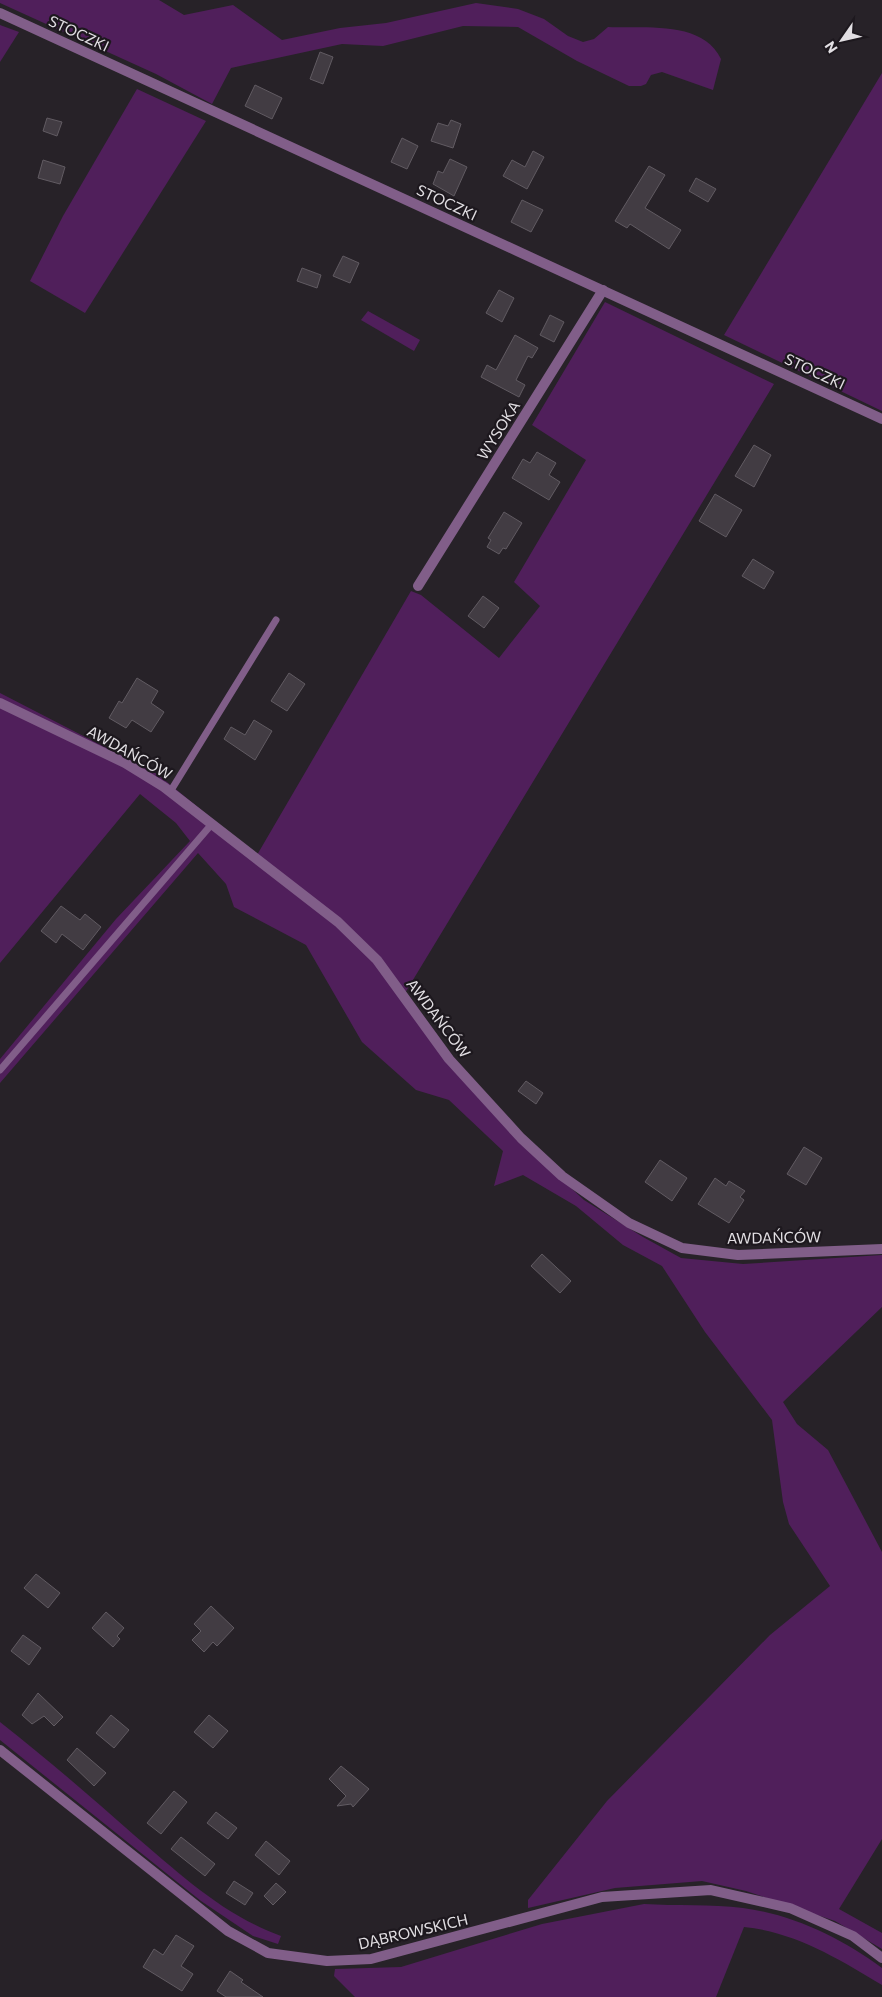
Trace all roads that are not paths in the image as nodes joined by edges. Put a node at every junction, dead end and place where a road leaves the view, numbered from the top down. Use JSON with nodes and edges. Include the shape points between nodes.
{"nodes":[{"id":1,"x":0,"y":13,"type":"edge"},
{"id":2,"x":604,"y":290,"type":"junction"},
{"id":3,"x":882,"y":419,"type":"edge"},
{"id":4,"x":418,"y":586,"type":"dead end"},
{"id":5,"x":276,"y":620,"type":"dead end"},
{"id":6,"x":0,"y":703,"type":"edge"},
{"id":7,"x":170,"y":792,"type":"junction"},
{"id":8,"x":212,"y":825,"type":"junction"},
{"id":9,"x":0,"y":1070,"type":"edge"},
{"id":10,"x":882,"y":1249,"type":"edge"},
{"id":11,"x":0,"y":1750,"type":"edge"},
{"id":12,"x":882,"y":1958,"type":"edge"}],
"edges":[{"from":1,"to":2,"type":"street","name":"STOCZKI"},
{"from":2,"to":3,"type":"street","name":"STOCZKI"},
{"from":2,"to":4,"type":"street","name":"WYSOKA"},
{"from":5,"to":7,"type":"lane"},
{"from":6,"to":7,"type":"street","name":"AWDAŃCÓW","via":[[124,763]]},
{"from":7,"to":8,"type":"street","name":"AWDAŃCÓW"},
{"from":8,"to":9,"type":"lane"},
{"from":8,"to":10,"type":"street","name":"AWDAŃCÓW","via":[[338,922],[377,960],[449,1059],[521,1138],[562,1176],[629,1223],[682,1248],[738,1255]]},
{"from":11,"to":12,"type":"street","name":"DĄBROWSKICH","via":[[215,1922],[268,1953],[327,1961],[371,1959],[602,1898],[711,1890],[790,1908],[853,1936]]}]}
